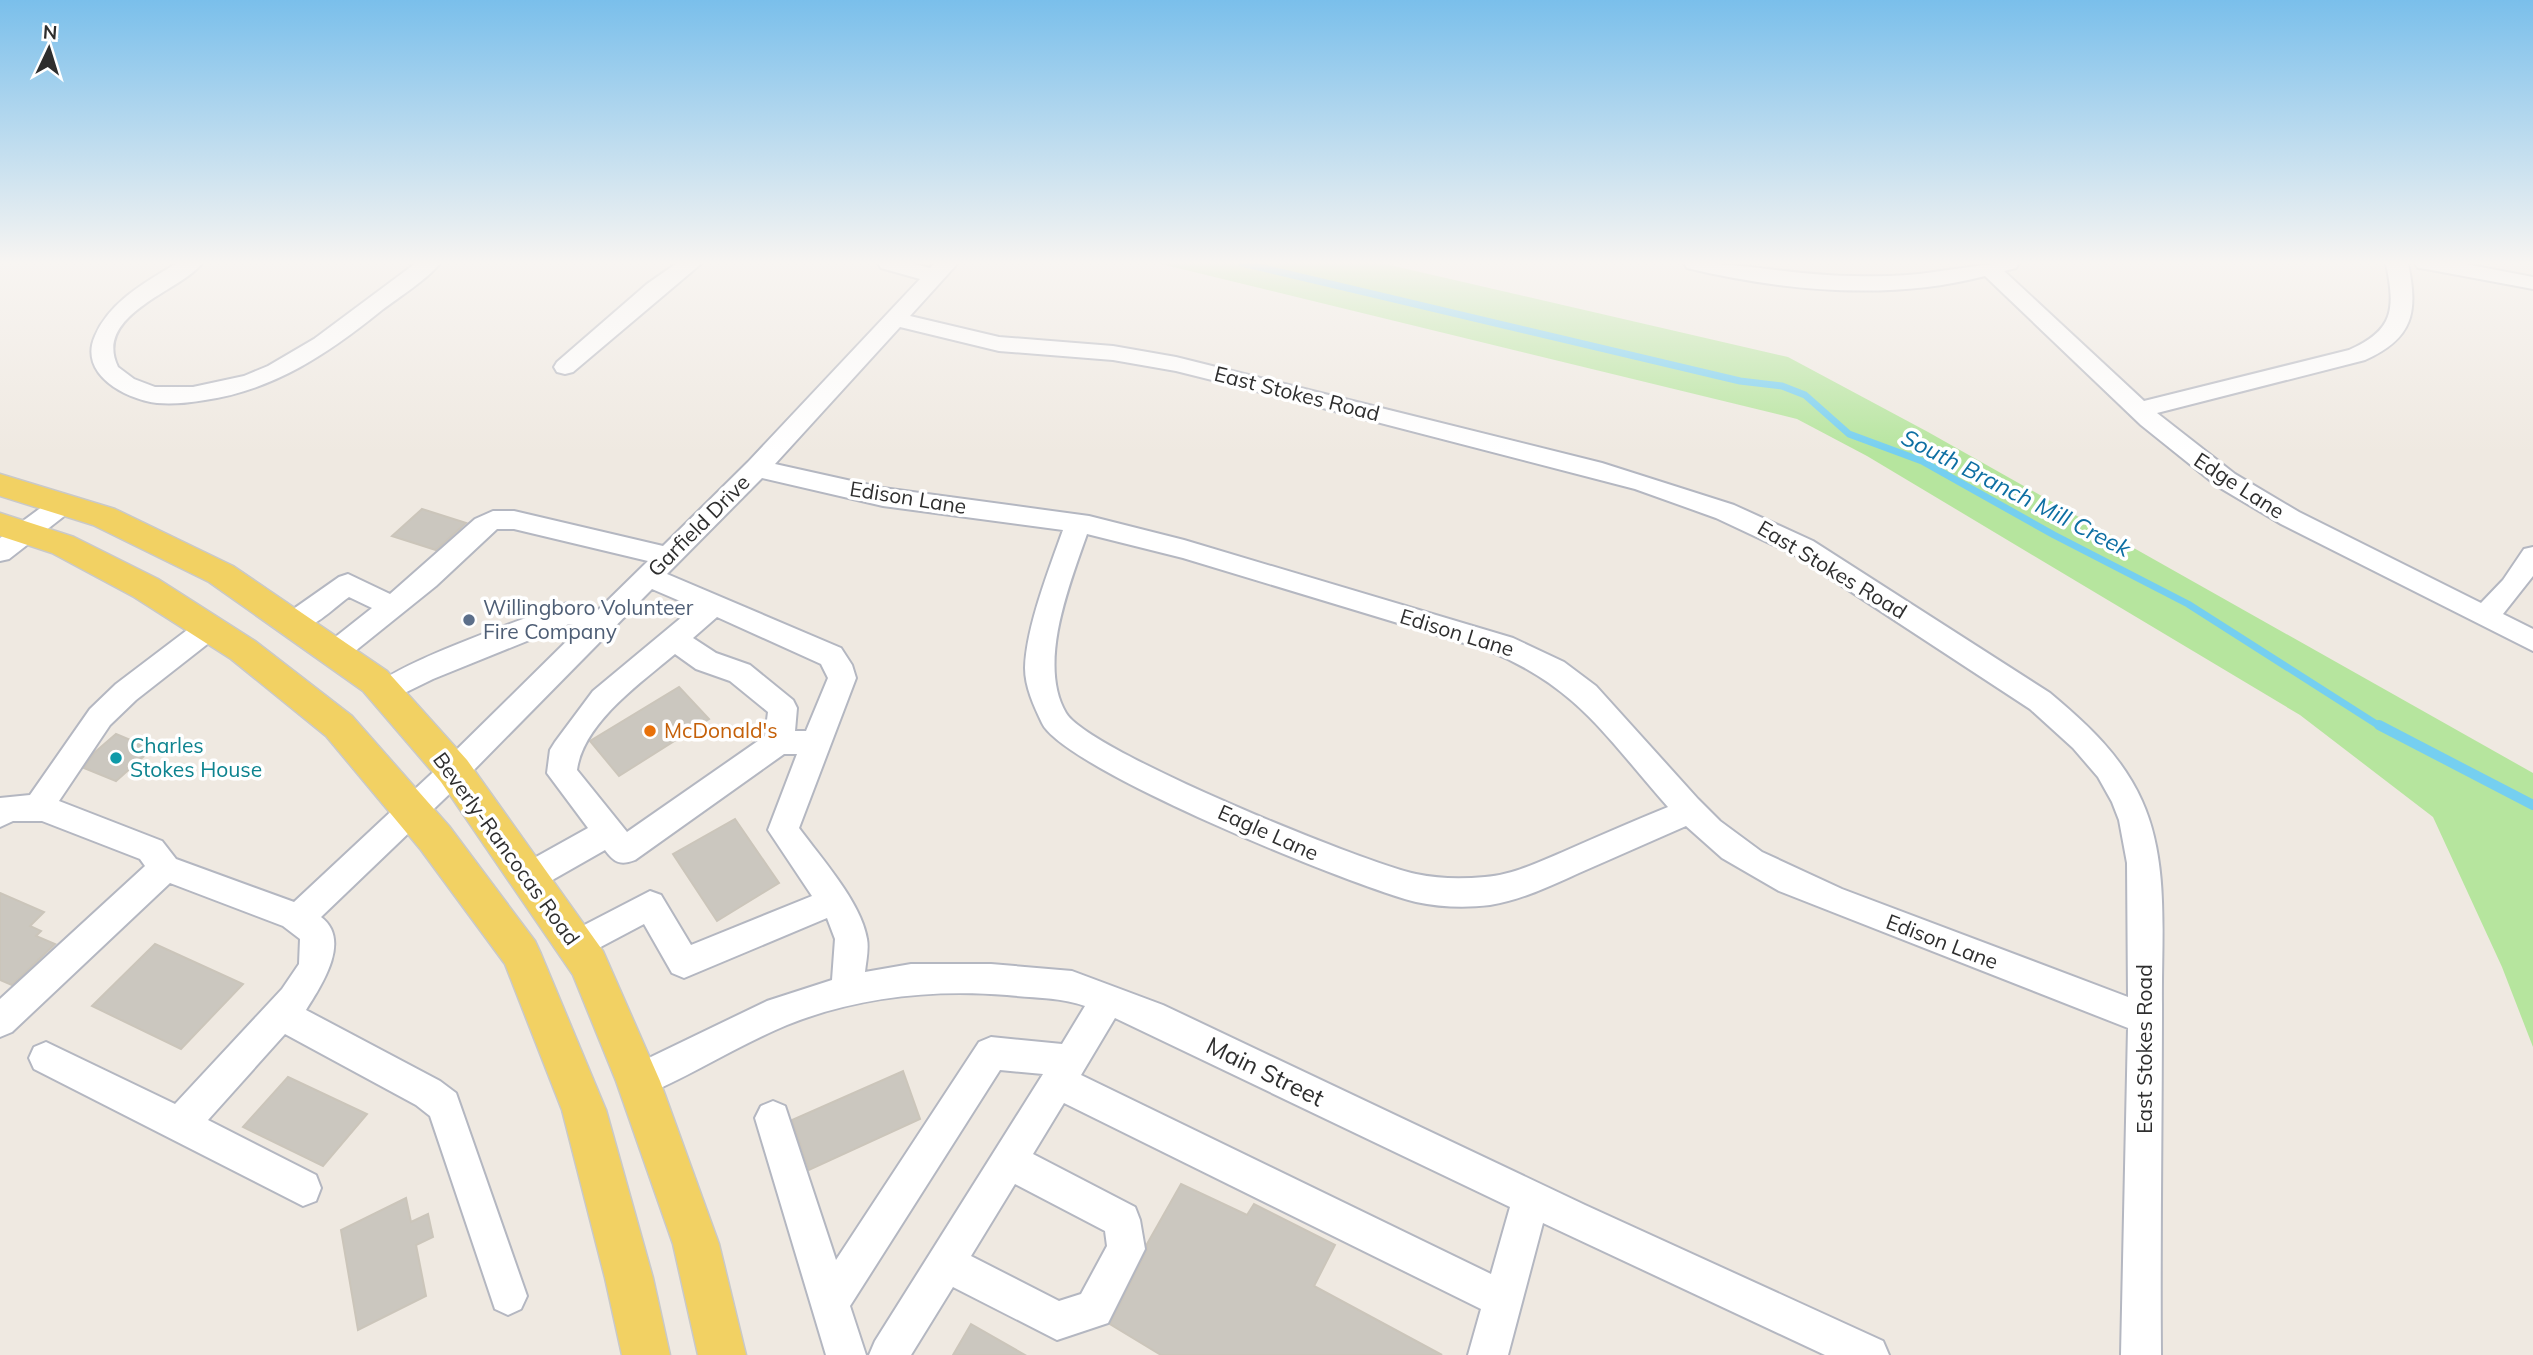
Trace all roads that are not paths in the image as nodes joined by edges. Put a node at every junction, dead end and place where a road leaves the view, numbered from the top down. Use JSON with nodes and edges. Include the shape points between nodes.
{"nodes":[{"id":1,"x":112,"y":326,"type":"edge"},
{"id":2,"x":345,"y":326,"type":"edge"},
{"id":3,"x":611,"y":326,"type":"edge"},
{"id":4,"x":886,"y":326,"type":"edge"},
{"id":5,"x":923,"y":326,"type":"edge"},
{"id":6,"x":2059,"y":326,"type":"edge"},
{"id":7,"x":2396,"y":326,"type":"edge"},
{"id":8,"x":565,"y":367,"type":"dead end"},
{"id":9,"x":2140,"y":410,"type":"junction"},
{"id":10,"x":757,"y":468,"type":"junction"},
{"id":11,"x":0,"y":485,"type":"edge"},
{"id":12,"x":63,"y":503,"type":"junction"},
{"id":13,"x":1078,"y":523,"type":"junction"},
{"id":14,"x":8,"y":536,"type":"edge"},
{"id":15,"x":2533,"y":555,"type":"edge"},
{"id":16,"x":658,"y":567,"type":"junction"},
{"id":17,"x":714,"y":605,"type":"junction"},
{"id":18,"x":392,"y":607,"type":"junction"},
{"id":19,"x":2484,"y":616,"type":"junction"},
{"id":20,"x":292,"y":624,"type":"junction"},
{"id":21,"x":602,"y":624,"type":"junction"},
{"id":22,"x":209,"y":628,"type":"junction"},
{"id":23,"x":2533,"y":641,"type":"edge"},
{"id":24,"x":669,"y":644,"type":"junction"},
{"id":25,"x":334,"y":653,"type":"junction"},
{"id":26,"x":384,"y":692,"type":"junction"},
{"id":27,"x":779,"y":742,"type":"junction"},
{"id":28,"x":816,"y":743,"type":"junction"},
{"id":29,"x":454,"y":771,"type":"junction"},
{"id":30,"x":37,"y":808,"type":"junction"},
{"id":31,"x":411,"y":811,"type":"junction"},
{"id":32,"x":1689,"y":811,"type":"junction"},
{"id":33,"x":0,"y":814,"type":"edge"},
{"id":34,"x":609,"y":832,"type":"junction"},
{"id":35,"x":165,"y":868,"type":"junction"},
{"id":36,"x":529,"y":877,"type":"junction"},
{"id":37,"x":834,"y":901,"type":"junction"},
{"id":38,"x":297,"y":919,"type":"junction"},
{"id":39,"x":576,"y":945,"type":"junction"},
{"id":40,"x":848,"y":990,"type":"junction"},
{"id":41,"x":1108,"y":1000,"type":"junction"},
{"id":42,"x":281,"y":1014,"type":"junction"},
{"id":43,"x":2145,"y":1020,"type":"junction"},
{"id":44,"x":0,"y":1021,"type":"edge"},
{"id":45,"x":46,"y":1058,"type":"dead end"},
{"id":46,"x":1064,"y":1072,"type":"junction"},
{"id":47,"x":638,"y":1081,"type":"junction"},
{"id":48,"x":773,"y":1118,"type":"dead end"},
{"id":49,"x":180,"y":1125,"type":"junction"},
{"id":50,"x":1009,"y":1161,"type":"junction"},
{"id":51,"x":303,"y":1188,"type":"dead end"},
{"id":52,"x":1531,"y":1199,"type":"junction"},
{"id":53,"x":946,"y":1263,"type":"junction"},
{"id":54,"x":509,"y":1296,"type":"dead end"},
{"id":55,"x":1503,"y":1300,"type":"junction"},
{"id":56,"x":830,"y":1303,"type":"junction"},
{"id":57,"x":646,"y":1355,"type":"edge"},
{"id":58,"x":722,"y":1355,"type":"edge"},
{"id":59,"x":846,"y":1355,"type":"edge"},
{"id":60,"x":889,"y":1355,"type":"edge"},
{"id":61,"x":1488,"y":1355,"type":"edge"},
{"id":62,"x":1869,"y":1355,"type":"edge"},
{"id":63,"x":2141,"y":1355,"type":"edge"}],
"edges":[{"from":1,"to":2,"type":"street","via":[[101,351],[103,364],[121,383],[154,395],[226,388],[274,372]]},
{"from":3,"to":8,"type":"street"},
{"from":4,"to":10,"type":"street","name":"Garfield Drive"},
{"from":5,"to":43,"type":"street","name":"East Stokes Road","via":[[987,342],[1144,358],[1240,379],[1697,500],[1804,548],[2040,701],[2101,757],[2122,789],[2140,851]]},
{"from":6,"to":9,"type":"street","name":"Edge Lane"},
{"from":7,"to":9,"type":"street","via":[[2379,347],[2357,355]]},
{"from":9,"to":19,"type":"street","name":"Edge Lane","via":[[2197,460],[2257,500]]},
{"from":10,"to":13,"type":"street","name":"Edison Lane","via":[[883,497]]},
{"from":10,"to":16,"type":"street","name":"Garfield Drive"},
{"from":11,"to":12,"type":"main road","name":"Beverly-Rancocas Road"},
{"from":12,"to":14,"type":"street"},
{"from":12,"to":20,"type":"main road","name":"Beverly-Rancocas Road","via":[[104,517],[221,574]]},
{"from":13,"to":32,"type":"street","name":"Edison Lane","via":[[1273,575],[1531,657],[1589,698]]},
{"from":13,"to":32,"type":"street","name":"Eagle Lane","via":[[1042,645],[1039,670],[1044,696],[1056,723],[1082,744],[1136,773],[1340,864],[1416,888],[1453,892],[1521,884]]},
{"from":14,"to":22,"type":"main road","via":[[63,545],[146,588]]},
{"from":15,"to":19,"type":"street","via":[[2512,587]]},
{"from":16,"to":17,"type":"street"},
{"from":16,"to":18,"type":"street","via":[[514,520],[493,520]]},
{"from":16,"to":21,"type":"street","name":"Garfield Drive"},
{"from":17,"to":24,"type":"street"},
{"from":17,"to":28,"type":"street","via":[[831,656],[838,665],[842,678]]},
{"from":18,"to":20,"type":"street","via":[[348,584]]},
{"from":18,"to":25,"type":"street"},
{"from":19,"to":23,"type":"street","name":"Edge Lane"},
{"from":20,"to":25,"type":"main road","name":"Beverly-Rancocas Road"},
{"from":21,"to":26,"type":"street","via":[[568,613],[423,671]]},
{"from":21,"to":29,"type":"street","name":"Garfield Drive"},
{"from":22,"to":30,"type":"street","via":[[100,717]]},
{"from":22,"to":31,"type":"main road","via":[[339,726]]},
{"from":24,"to":27,"type":"street","via":[[740,673],[783,708]]},
{"from":24,"to":34,"type":"street","via":[[603,699],[565,750],[562,773]]},
{"from":25,"to":26,"type":"main road","name":"Beverly-Rancocas Road"},
{"from":26,"to":29,"type":"main road","name":"Beverly-Rancocas Road"},
{"from":27,"to":28,"type":"street"},
{"from":27,"to":34,"type":"street","via":[[624,850]]},
{"from":28,"to":37,"type":"street","via":[[783,830]]},
{"from":29,"to":31,"type":"street","name":"Garfield Drive"},
{"from":29,"to":36,"type":"main road","name":"Beverly-Rancocas Road"},
{"from":30,"to":33,"type":"street","via":[[7,808]]},
{"from":30,"to":35,"type":"street","via":[[151,850]]},
{"from":31,"to":38,"type":"street","name":"Garfield Drive"},
{"from":31,"to":57,"type":"main road","via":[[521,954],[584,1110]]},
{"from":32,"to":43,"type":"street","name":"Edison Lane","via":[[1734,849],[1805,889]]},
{"from":34,"to":36,"type":"street"},
{"from":35,"to":38,"type":"street"},
{"from":35,"to":44,"type":"street"},
{"from":36,"to":39,"type":"main road","name":"Beverly-Rancocas Road"},
{"from":37,"to":39,"type":"street","via":[[684,963],[650,905]]},
{"from":37,"to":40,"type":"street","via":[[851,939]]},
{"from":38,"to":42,"type":"street","via":[[317,933],[315,967]]},
{"from":39,"to":47,"type":"main road","name":"Beverly-Rancocas Road","via":[[589,964]]},
{"from":40,"to":41,"type":"street","name":"Main Street","via":[[911,979],[991,979],[1072,986]]},
{"from":40,"to":47,"type":"street","name":"Main Street","via":[[779,1012]]},
{"from":41,"to":46,"type":"street"},
{"from":41,"to":52,"type":"street","name":"Main Street","via":[[1151,1016]]},
{"from":42,"to":49,"type":"street"},
{"from":42,"to":54,"type":"street","via":[[444,1105]]},
{"from":43,"to":63,"type":"street","name":"East Stokes Road"},
{"from":45,"to":49,"type":"street"},
{"from":46,"to":50,"type":"street"},
{"from":46,"to":55,"type":"street"},
{"from":46,"to":56,"type":"street","via":[[991,1053]]},
{"from":47,"to":58,"type":"main road","name":"Beverly-Rancocas Road","via":[[696,1244]]},
{"from":48,"to":56,"type":"street"},
{"from":49,"to":51,"type":"street"},
{"from":50,"to":53,"type":"street"},
{"from":50,"to":53,"type":"street","via":[[1122,1220],[1126,1249],[1094,1309],[1057,1321]]},
{"from":52,"to":55,"type":"street"},
{"from":52,"to":62,"type":"street","name":"Main Street"},
{"from":53,"to":60,"type":"street"},
{"from":55,"to":61,"type":"street"},
{"from":56,"to":59,"type":"street"}]}
